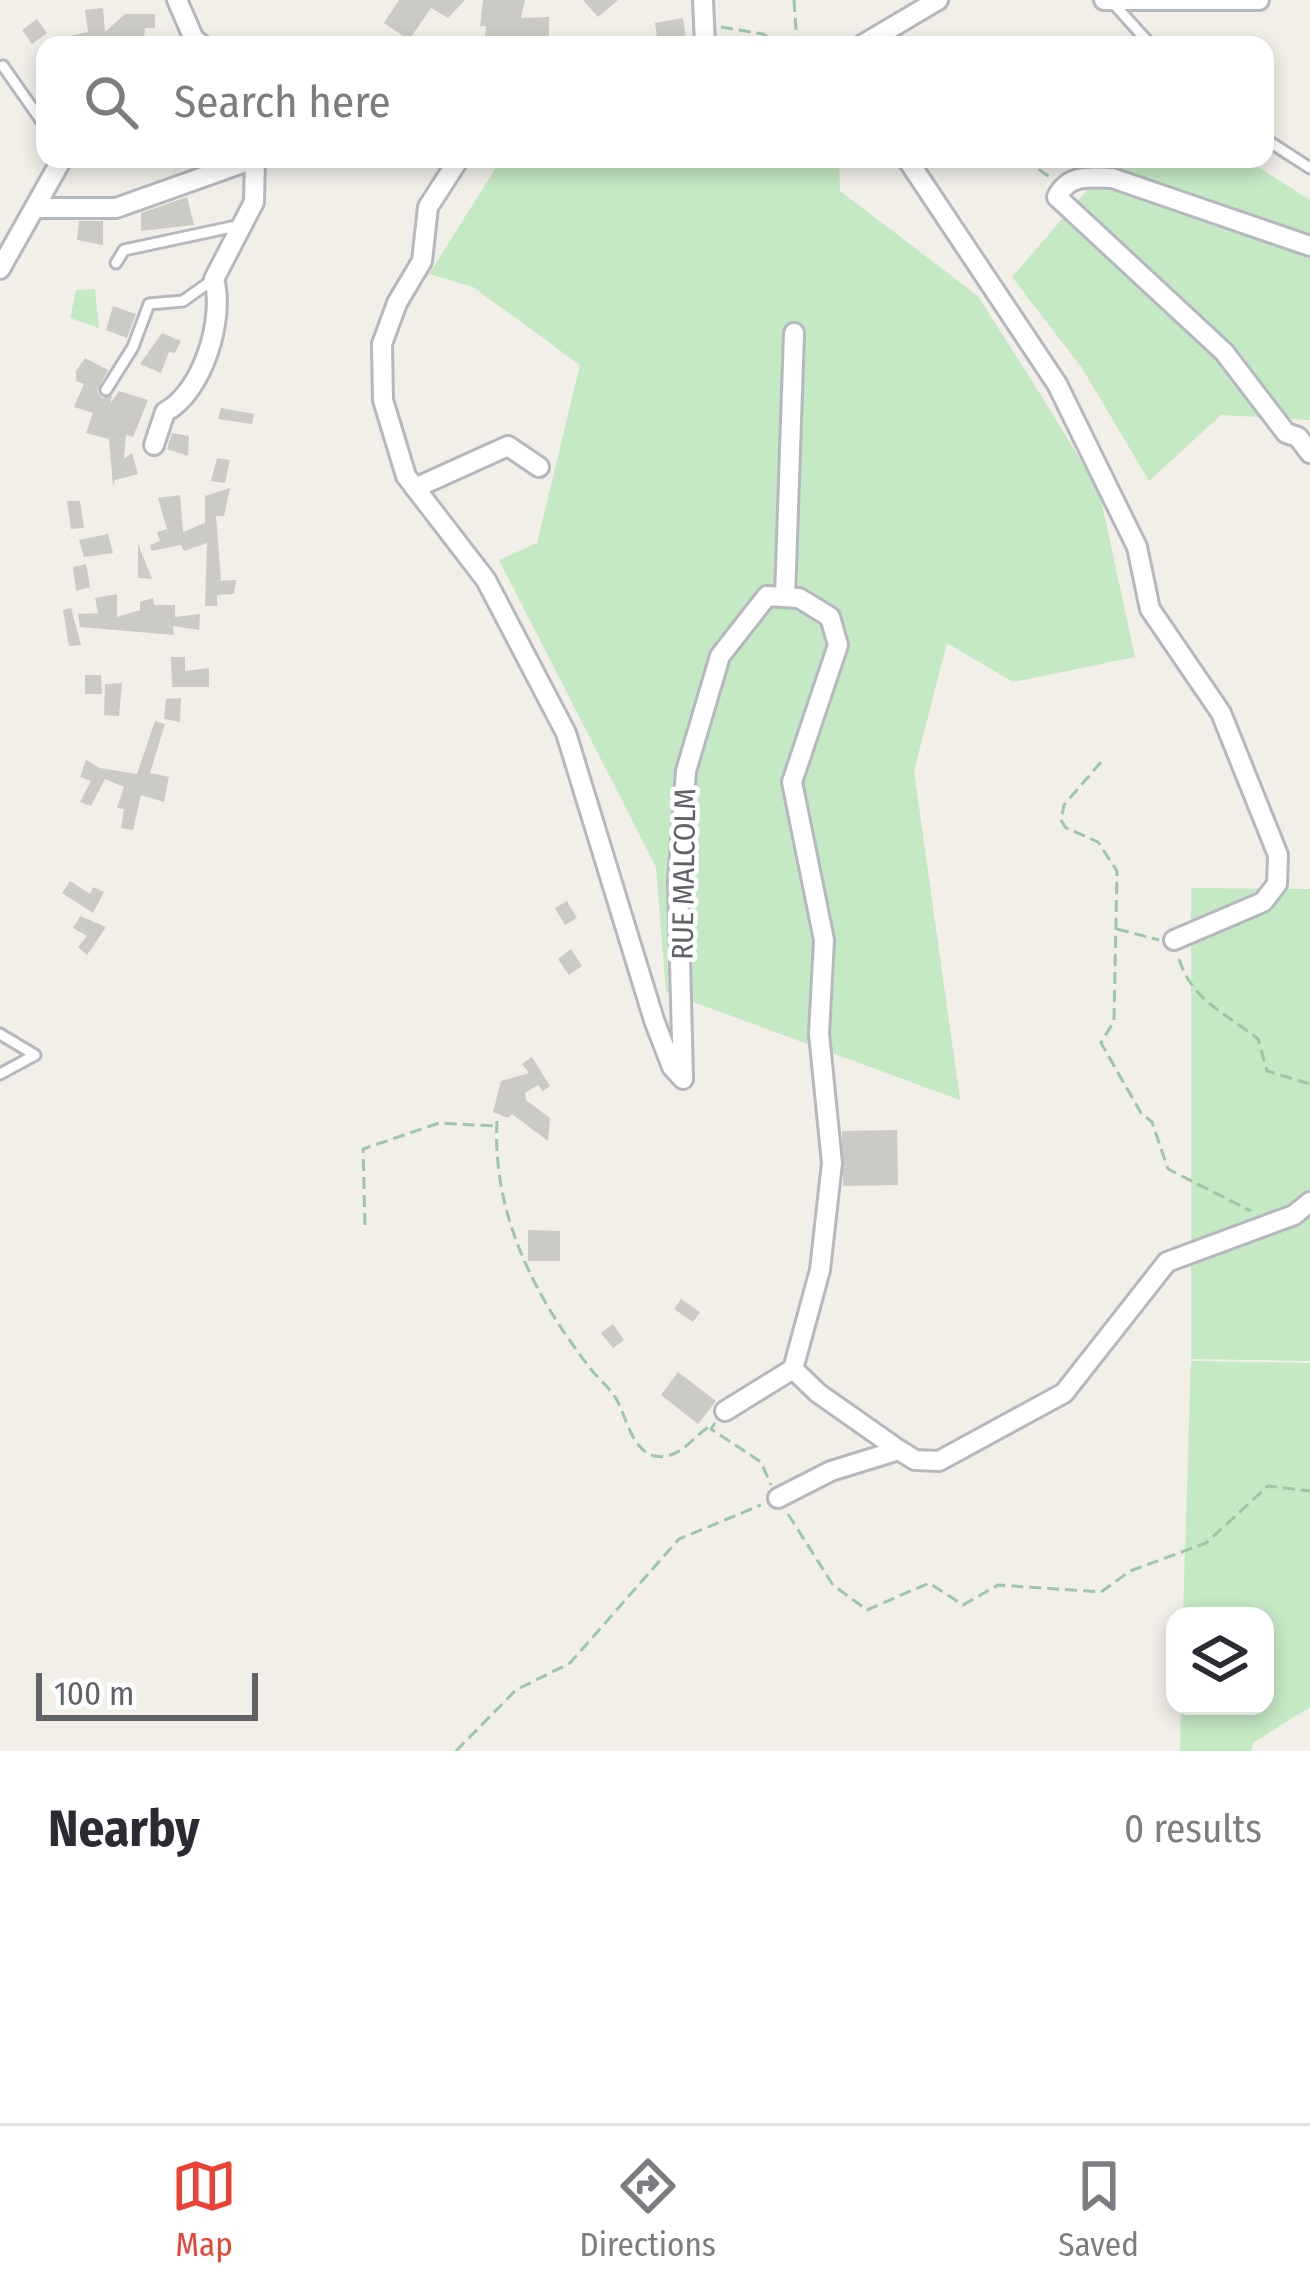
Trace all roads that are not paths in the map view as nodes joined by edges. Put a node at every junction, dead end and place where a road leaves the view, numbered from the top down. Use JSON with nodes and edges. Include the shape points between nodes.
{"nodes":[{"id":1,"x":177,"y":0,"type":"edge"},
{"id":2,"x":703,"y":0,"type":"edge"},
{"id":3,"x":938,"y":0,"type":"edge"},
{"id":4,"x":1259,"y":0,"type":"edge"},
{"id":5,"x":1108,"y":1,"type":"edge"},
{"id":6,"x":706,"y":35,"type":"edge"},
{"id":7,"x":191,"y":36,"type":"edge"},
{"id":8,"x":877,"y":36,"type":"edge"},
{"id":9,"x":1142,"y":36,"type":"edge"},
{"id":10,"x":3,"y":66,"type":"dead end"},
{"id":11,"x":36,"y":113,"type":"edge"},
{"id":12,"x":1274,"y":145,"type":"edge"},
{"id":13,"x":56,"y":168,"type":"edge"},
{"id":14,"x":229,"y":168,"type":"edge"},
{"id":15,"x":256,"y":168,"type":"edge"},
{"id":16,"x":453,"y":168,"type":"edge"},
{"id":17,"x":913,"y":168,"type":"edge"},
{"id":18,"x":1310,"y":168,"type":"edge"},
{"id":19,"x":36,"y":208,"type":"junction"},
{"id":20,"x":246,"y":223,"type":"junction"},
{"id":21,"x":1310,"y":247,"type":"edge"},
{"id":22,"x":116,"y":263,"type":"dead end"},
{"id":23,"x":0,"y":268,"type":"edge"},
{"id":24,"x":214,"y":279,"type":"junction"},
{"id":25,"x":794,"y":333,"type":"dead end"},
{"id":26,"x":106,"y":390,"type":"dead end"},
{"id":27,"x":154,"y":445,"type":"dead end"},
{"id":28,"x":1310,"y":453,"type":"edge"},
{"id":29,"x":538,"y":467,"type":"dead end"},
{"id":30,"x":415,"y":488,"type":"junction"},
{"id":31,"x":785,"y":597,"type":"junction"},
{"id":32,"x":1174,"y":940,"type":"road end"},
{"id":33,"x":0,"y":1034,"type":"edge"},
{"id":34,"x":0,"y":1074,"type":"edge"},
{"id":35,"x":1310,"y":1202,"type":"edge"},
{"id":36,"x":793,"y":1369,"type":"junction"},
{"id":37,"x":721,"y":1416,"type":"road end"},
{"id":38,"x":898,"y":1450,"type":"junction"},
{"id":39,"x":778,"y":1498,"type":"road end"}],
"edges":[{"from":1,"to":7,"type":"street"},
{"from":2,"to":6,"type":"street"},
{"from":3,"to":8,"type":"street"},
{"from":4,"to":5,"type":"street"},
{"from":5,"to":9,"type":"lane"},
{"from":10,"to":11,"type":"lane"},
{"from":12,"to":18,"type":"lane"},
{"from":13,"to":19,"type":"street"},
{"from":14,"to":19,"type":"street","via":[[116,208]]},
{"from":15,"to":20,"type":"street"},
{"from":16,"to":30,"type":"street","name":"RUE MALCOLM","via":[[428,207],[422,261],[382,344],[383,400]]},
{"from":17,"to":32,"type":"street","via":[[1057,384],[1137,547],[1150,608],[1221,713],[1278,855],[1277,884],[1263,902]]},
{"from":19,"to":23,"type":"street"},
{"from":20,"to":22,"type":"lane","via":[[124,250]]},
{"from":20,"to":24,"type":"street"},
{"from":21,"to":28,"type":"street","via":[[1112,178],[1080,177],[1057,197],[1224,352]]},
{"from":24,"to":26,"type":"lane","via":[[183,301],[149,304]]},
{"from":24,"to":27,"type":"street","via":[[221,302],[197,376],[182,403],[164,412]]},
{"from":25,"to":31,"type":"street"},
{"from":29,"to":30,"type":"street","via":[[508,446]]},
{"from":30,"to":31,"type":"street","name":"RUE MALCOLM","via":[[486,580],[566,733],[654,1019],[683,1078],[678,882],[686,771],[720,656],[767,596]]},
{"from":31,"to":36,"type":"street","via":[[830,617],[838,645],[792,782],[824,940],[819,1034],[832,1162],[820,1270]]},
{"from":33,"to":34,"type":"lane","via":[[35,1055]]},
{"from":35,"to":38,"type":"street","via":[[1166,1262],[1064,1393],[939,1461]]},
{"from":36,"to":37,"type":"street"},
{"from":36,"to":38,"type":"street"},
{"from":38,"to":39,"type":"street"}]}
